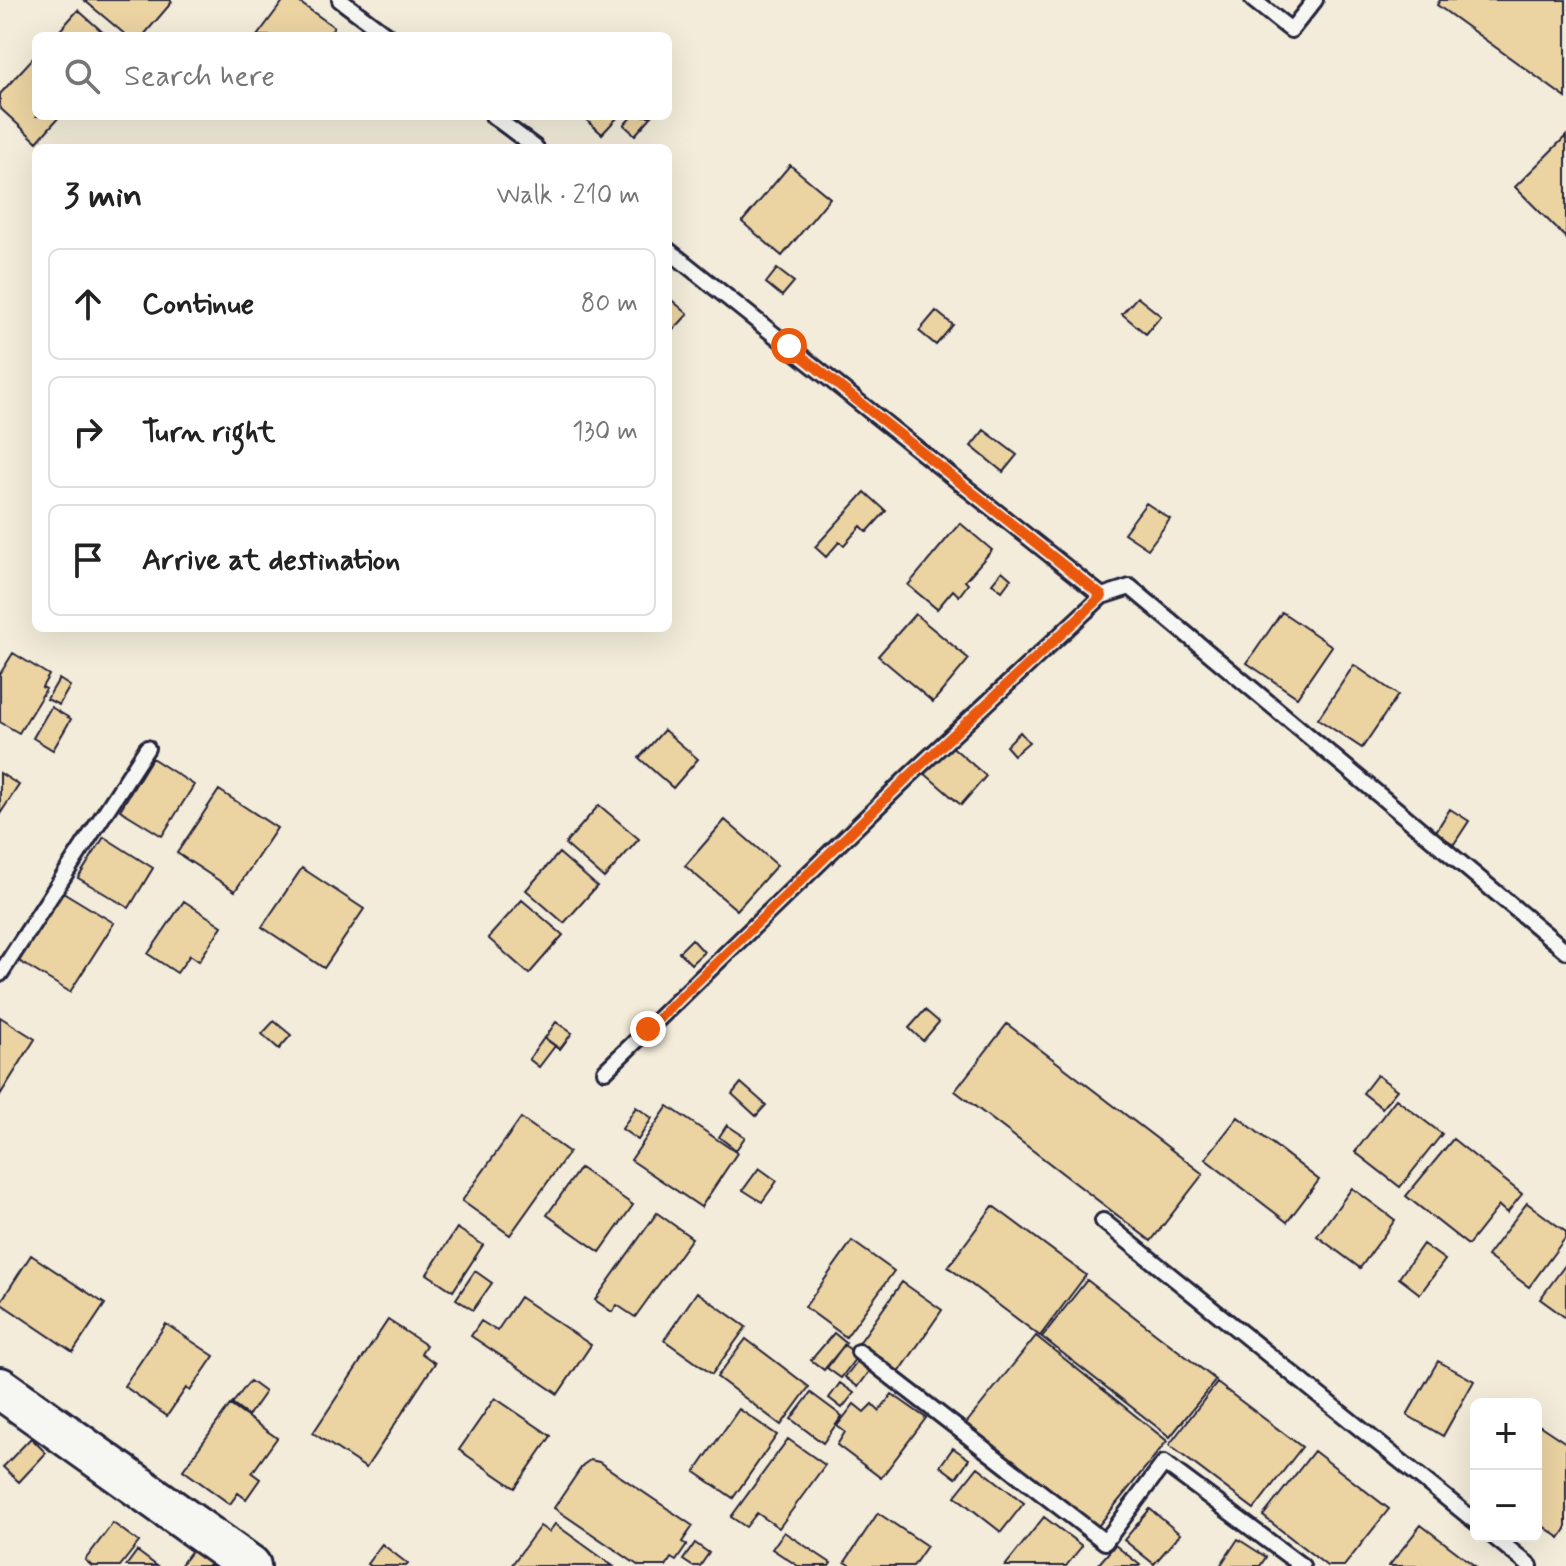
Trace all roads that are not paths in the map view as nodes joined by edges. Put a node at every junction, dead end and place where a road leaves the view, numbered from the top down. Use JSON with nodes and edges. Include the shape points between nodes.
{"nodes":[{"id":1,"x":340,"y":0,"type":"edge"},
{"id":2,"x":1253,"y":0,"type":"edge"},
{"id":3,"x":1315,"y":0,"type":"edge"},
{"id":4,"x":383,"y":32,"type":"edge"},
{"id":5,"x":498,"y":120,"type":"edge"},
{"id":6,"x":531,"y":144,"type":"edge"},
{"id":7,"x":672,"y":253,"type":"edge"},
{"id":8,"x":1102,"y":596,"type":"junction"},
{"id":9,"x":147,"y":748,"type":"dead end"},
{"id":10,"x":1566,"y":951,"type":"edge"},
{"id":11,"x":0,"y":974,"type":"edge"},
{"id":12,"x":605,"y":1071,"type":"dead end"},
{"id":13,"x":1103,"y":1221,"type":"dead end"},
{"id":14,"x":859,"y":1352,"type":"dead end"},
{"id":15,"x":3,"y":1396,"type":"edge"},
{"id":16,"x":1470,"y":1517,"type":"edge"},
{"id":17,"x":1500,"y":1542,"type":"edge"},
{"id":18,"x":250,"y":1566,"type":"edge"},
{"id":19,"x":1302,"y":1566,"type":"edge"},
{"id":20,"x":1530,"y":1566,"type":"edge"}],
"edges":[{"from":1,"to":4,"type":"lane"},
{"from":2,"to":3,"type":"lane","via":[[1291,30]]},
{"from":5,"to":6,"type":"lane"},
{"from":7,"to":8,"type":"lane"},
{"from":8,"to":10,"type":"lane","via":[[1130,587]]},
{"from":8,"to":12,"type":"lane"},
{"from":9,"to":11,"type":"lane"},
{"from":13,"to":16,"type":"lane"},
{"from":14,"to":19,"type":"lane","via":[[1105,1542],[1164,1463]]},
{"from":15,"to":18,"type":"main road"},
{"from":17,"to":20,"type":"lane"}]}
